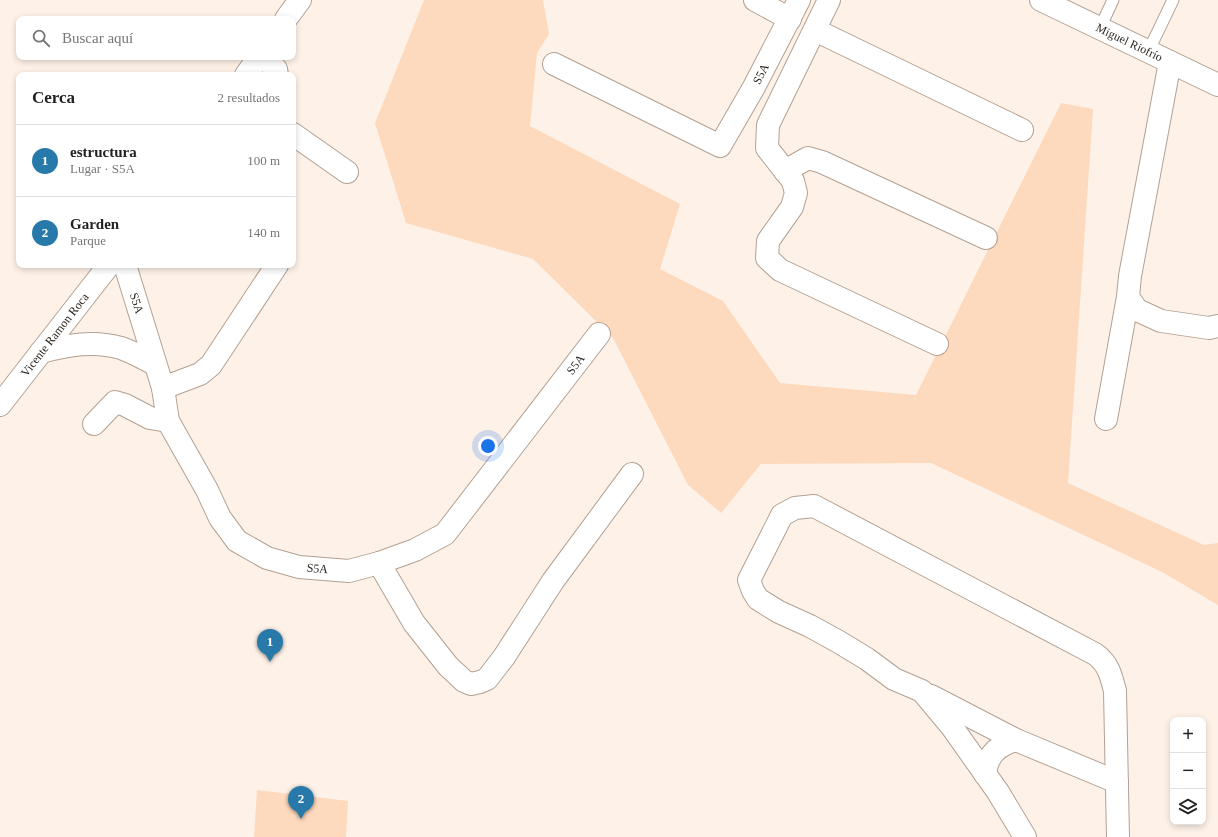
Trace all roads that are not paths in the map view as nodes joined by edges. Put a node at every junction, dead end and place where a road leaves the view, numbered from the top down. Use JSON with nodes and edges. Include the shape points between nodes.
{"nodes":[{"id":1,"x":300,"y":0,"type":"edge"},
{"id":2,"x":755,"y":0,"type":"edge"},
{"id":3,"x":799,"y":0,"type":"edge"},
{"id":4,"x":829,"y":0,"type":"edge"},
{"id":5,"x":1041,"y":0,"type":"edge"},
{"id":6,"x":1113,"y":0,"type":"edge"},
{"id":7,"x":1173,"y":0,"type":"edge"},
{"id":8,"x":288,"y":16,"type":"edge"},
{"id":9,"x":790,"y":19,"type":"junction"},
{"id":10,"x":1100,"y":28,"type":"junction"},
{"id":11,"x":815,"y":30,"type":"junction"},
{"id":12,"x":1148,"y":52,"type":"junction"},
{"id":13,"x":257,"y":60,"type":"edge"},
{"id":14,"x":266,"y":60,"type":"edge"},
{"id":15,"x":1170,"y":62,"type":"junction"},
{"id":16,"x":554,"y":64,"type":"dead end"},
{"id":17,"x":248,"y":72,"type":"edge"},
{"id":18,"x":276,"y":72,"type":"edge"},
{"id":19,"x":1218,"y":85,"type":"edge"},
{"id":20,"x":1022,"y":130,"type":"dead end"},
{"id":21,"x":296,"y":136,"type":"edge"},
{"id":22,"x":786,"y":171,"type":"junction"},
{"id":23,"x":347,"y":172,"type":"dead end"},
{"id":24,"x":986,"y":238,"type":"dead end"},
{"id":25,"x":107,"y":268,"type":"edge"},
{"id":26,"x":126,"y":268,"type":"edge"},
{"id":27,"x":275,"y":268,"type":"edge"},
{"id":28,"x":1128,"y":297,"type":"junction"},
{"id":29,"x":1218,"y":326,"type":"edge"},
{"id":30,"x":599,"y":334,"type":"dead end"},
{"id":31,"x":937,"y":344,"type":"dead end"},
{"id":32,"x":41,"y":352,"type":"junction"},
{"id":33,"x":155,"y":364,"type":"junction"},
{"id":34,"x":163,"y":388,"type":"junction"},
{"id":35,"x":0,"y":405,"type":"edge"},
{"id":36,"x":1106,"y":419,"type":"dead end"},
{"id":37,"x":168,"y":421,"type":"junction"},
{"id":38,"x":94,"y":424,"type":"dead end"},
{"id":39,"x":632,"y":474,"type":"dead end"},
{"id":40,"x":379,"y":563,"type":"junction"},
{"id":41,"x":922,"y":691,"type":"junction"},
{"id":42,"x":1016,"y":740,"type":"junction"},
{"id":43,"x":985,"y":774,"type":"junction"},
{"id":44,"x":1117,"y":782,"type":"junction"},
{"id":45,"x":1025,"y":837,"type":"edge"},
{"id":46,"x":1118,"y":837,"type":"edge"}],
"edges":[{"from":1,"to":8,"type":"street"},
{"from":2,"to":9,"type":"street"},
{"from":3,"to":9,"type":"street","name":"S5A"},
{"from":4,"to":11,"type":"street"},
{"from":5,"to":10,"type":"street","name":"Miguel Riofrío"},
{"from":6,"to":10,"type":"lane"},
{"from":7,"to":12,"type":"lane"},
{"from":9,"to":16,"type":"street","name":"S5A","via":[[720,146]]},
{"from":10,"to":12,"type":"street","name":"Miguel Riofrío"},
{"from":11,"to":20,"type":"street"},
{"from":11,"to":22,"type":"street","via":[[768,125],[767,148]]},
{"from":12,"to":15,"type":"street","name":"Miguel Riofrío"},
{"from":13,"to":17,"type":"street"},
{"from":14,"to":18,"type":"street"},
{"from":15,"to":19,"type":"street","name":"Miguel Riofrío"},
{"from":15,"to":28,"type":"street"},
{"from":21,"to":23,"type":"street"},
{"from":22,"to":24,"type":"street","via":[[808,158],[822,162]]},
{"from":22,"to":31,"type":"street","via":[[793,181],[796,193],[792,207],[768,241],[767,258],[780,270]]},
{"from":25,"to":32,"type":"street","name":"Vicente Ramon Roca"},
{"from":26,"to":33,"type":"street","name":"S5A"},
{"from":27,"to":34,"type":"street","via":[[211,365],[200,374]]},
{"from":28,"to":29,"type":"street","via":[[1137,310],[1161,321],[1209,328]]},
{"from":28,"to":36,"type":"street"},
{"from":30,"to":40,"type":"street","name":"S5A","via":[[445,534],[415,550]]},
{"from":32,"to":33,"type":"street","via":[[67,345],[97,343],[122,349]]},
{"from":32,"to":35,"type":"street","name":"Vicente Ramon Roca"},
{"from":33,"to":34,"type":"street","name":"S5A"},
{"from":34,"to":37,"type":"street","name":"S5A"},
{"from":37,"to":38,"type":"street","via":[[150,418],[115,402]]},
{"from":37,"to":40,"type":"street","name":"S5A","via":[[220,518],[237,542],[266,558],[299,567],[349,571]]},
{"from":39,"to":40,"type":"street","via":[[554,581],[504,657],[487,679],[480,682],[471,684],[464,681],[448,666],[414,623]]},
{"from":41,"to":42,"type":"street"},
{"from":41,"to":43,"type":"street","via":[[952,727]]},
{"from":41,"to":44,"type":"street","via":[[894,679],[839,642],[758,599],[749,580],[782,515],[795,508],[814,506],[1102,659],[1110,672],[1115,690]]},
{"from":42,"to":43,"type":"street","via":[[1006,743],[991,755],[987,761]]},
{"from":42,"to":44,"type":"street"},
{"from":43,"to":45,"type":"street"},
{"from":44,"to":46,"type":"street"}]}
